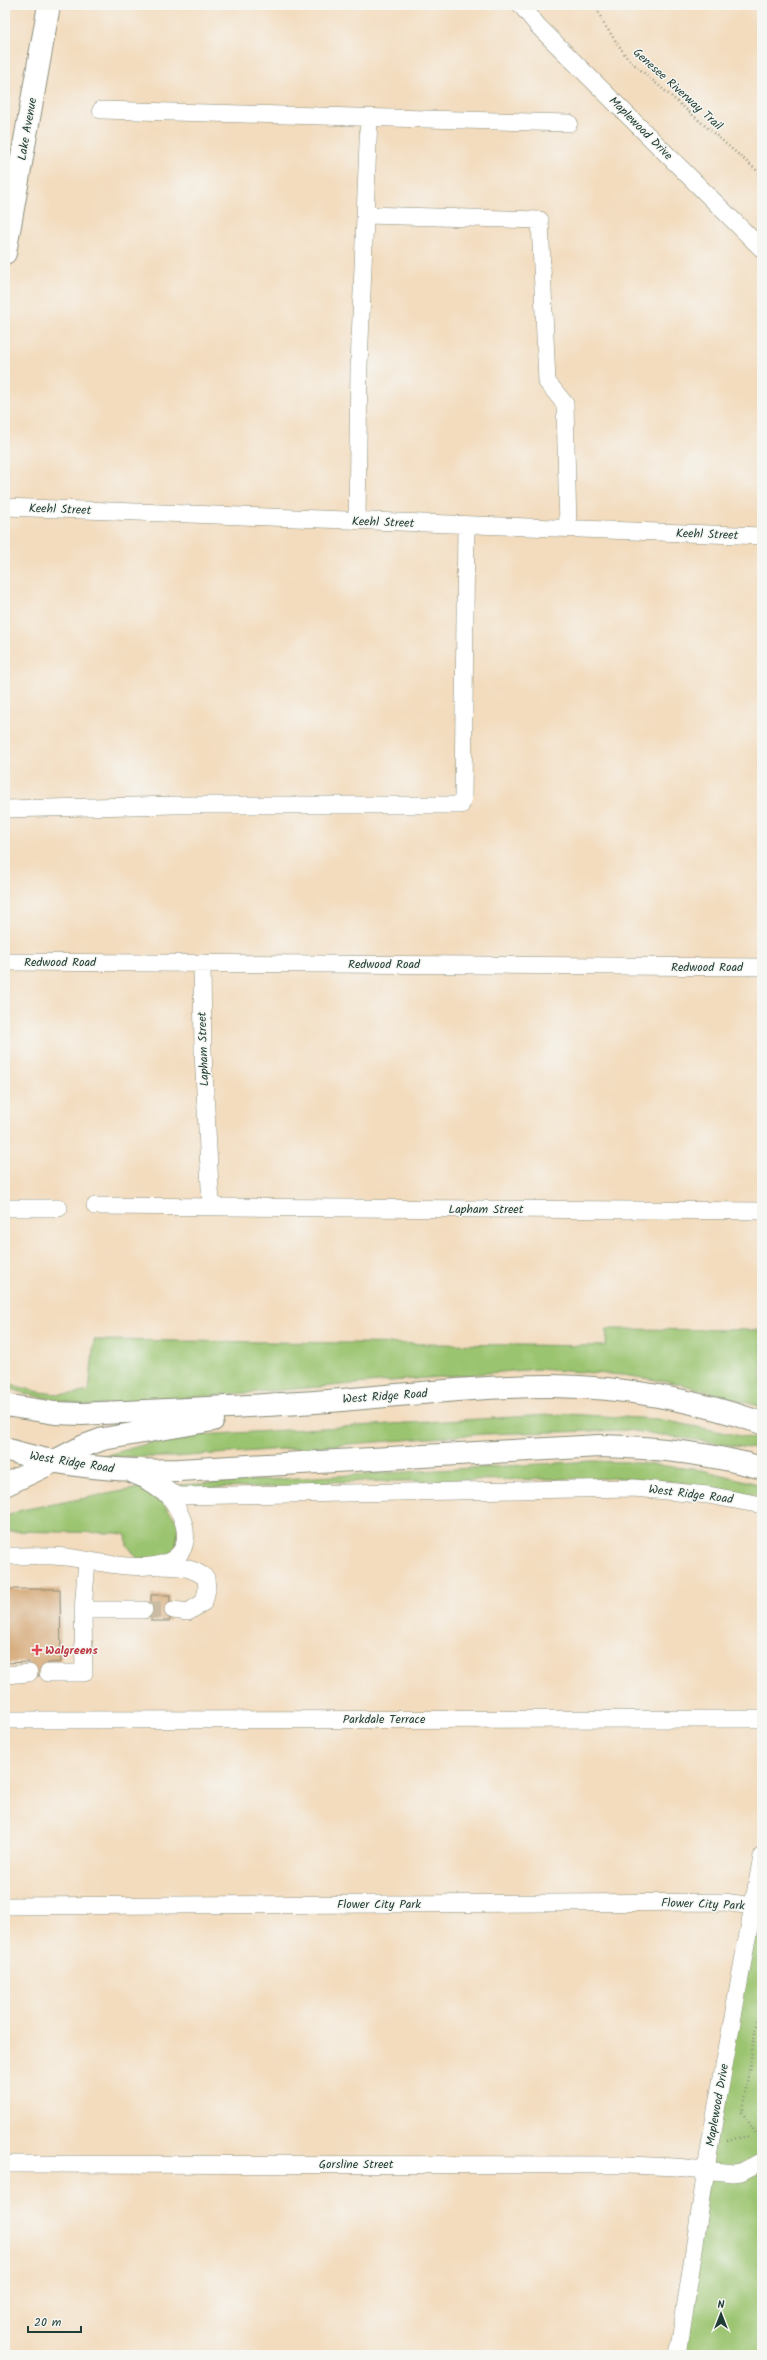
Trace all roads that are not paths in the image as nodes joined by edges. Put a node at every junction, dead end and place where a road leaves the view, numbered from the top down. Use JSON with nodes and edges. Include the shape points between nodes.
{"nodes":[{"id":1,"x":49,"y":5,"type":"edge"},
{"id":2,"x":521,"y":5,"type":"edge"},
{"id":3,"x":101,"y":110,"type":"dead end"},
{"id":4,"x":369,"y":118,"type":"junction"},
{"id":5,"x":569,"y":123,"type":"dead end"},
{"id":6,"x":366,"y":215,"type":"junction"},
{"id":7,"x":762,"y":249,"type":"edge"},
{"id":8,"x":5,"y":253,"type":"edge"},
{"id":9,"x":5,"y":507,"type":"edge"},
{"id":10,"x":357,"y":520,"type":"junction"},
{"id":11,"x":466,"y":525,"type":"junction"},
{"id":12,"x":568,"y":528,"type":"junction"},
{"id":13,"x":762,"y":536,"type":"edge"},
{"id":14,"x":5,"y":809,"type":"edge"},
{"id":15,"x":5,"y":962,"type":"edge"},
{"id":16,"x":202,"y":963,"type":"junction"},
{"id":17,"x":762,"y":967,"type":"edge"},
{"id":18,"x":95,"y":1206,"type":"dead end"},
{"id":19,"x":211,"y":1207,"type":"junction"},
{"id":20,"x":5,"y":1208,"type":"edge"},
{"id":21,"x":59,"y":1208,"type":"dead end"},
{"id":22,"x":762,"y":1211,"type":"edge"},
{"id":23,"x":330,"y":1401,"type":"junction"},
{"id":24,"x":5,"y":1405,"type":"edge"},
{"id":25,"x":762,"y":1423,"type":"edge"},
{"id":26,"x":5,"y":1449,"type":"edge"},
{"id":27,"x":53,"y":1462,"type":"junction"},
{"id":28,"x":762,"y":1468,"type":"edge"},
{"id":29,"x":124,"y":1470,"type":"junction"},
{"id":30,"x":5,"y":1485,"type":"edge"},
{"id":31,"x":164,"y":1490,"type":"junction"},
{"id":32,"x":762,"y":1505,"type":"edge"},
{"id":33,"x":5,"y":1556,"type":"edge"},
{"id":34,"x":87,"y":1560,"type":"junction"},
{"id":35,"x":160,"y":1566,"type":"junction"},
{"id":36,"x":84,"y":1610,"type":"junction"},
{"id":37,"x":144,"y":1610,"type":"tunnel mouth"},
{"id":38,"x":173,"y":1610,"type":"tunnel mouth"},
{"id":39,"x":29,"y":1673,"type":"dead end"},
{"id":40,"x":48,"y":1673,"type":"dead end"},
{"id":41,"x":5,"y":1675,"type":"edge"},
{"id":42,"x":762,"y":1719,"type":"edge"},
{"id":43,"x":5,"y":1720,"type":"edge"},
{"id":44,"x":762,"y":1856,"type":"edge"},
{"id":45,"x":5,"y":1906,"type":"edge"},
{"id":46,"x":753,"y":1906,"type":"junction"},
{"id":47,"x":762,"y":2161,"type":"edge"},
{"id":48,"x":5,"y":2164,"type":"edge"},
{"id":49,"x":706,"y":2171,"type":"junction"},
{"id":50,"x":678,"y":2355,"type":"edge"}],
"edges":[{"from":1,"to":8,"type":"main road","name":"Lake Avenue"},
{"from":2,"to":7,"type":"street","name":"Maplewood Drive","via":[[538,26]]},
{"from":3,"to":4,"type":"street"},
{"from":4,"to":5,"type":"street"},
{"from":4,"to":6,"type":"street"},
{"from":6,"to":10,"type":"street","via":[[359,366]]},
{"from":6,"to":12,"type":"street","via":[[540,220],[547,382],[565,404]]},
{"from":9,"to":10,"type":"street","name":"Keehl Street"},
{"from":10,"to":11,"type":"street","name":"Keehl Street"},
{"from":11,"to":12,"type":"street","name":"Keehl Street"},
{"from":11,"to":14,"type":"street","via":[[461,805],[176,805]]},
{"from":12,"to":13,"type":"street","name":"Keehl Street"},
{"from":15,"to":16,"type":"street","name":"Redwood Road"},
{"from":16,"to":17,"type":"street","name":"Redwood Road"},
{"from":16,"to":19,"type":"street","name":"Lapham Street","via":[[203,1059]]},
{"from":18,"to":19,"type":"street","name":"Lapham Street"},
{"from":19,"to":22,"type":"street","name":"Lapham Street"},
{"from":20,"to":21,"type":"street"},
{"from":23,"to":24,"type":"main road","name":"West Ridge Road","via":[[82,1414],[55,1413]]},
{"from":23,"to":25,"type":"main road","name":"West Ridge Road","via":[[515,1387],[586,1388],[682,1401]]},
{"from":23,"to":27,"type":"main road","via":[[103,1439]]},
{"from":26,"to":27,"type":"main road","name":"West Ridge Road"},
{"from":27,"to":29,"type":"main road","name":"West Ridge Road"},
{"from":27,"to":30,"type":"main road"},
{"from":28,"to":29,"type":"main road","name":"West Ridge Road","via":[[696,1454],[599,1446],[179,1470]]},
{"from":29,"to":31,"type":"main road","via":[[147,1478]]},
{"from":31,"to":32,"type":"street","name":"West Ridge Road","via":[[180,1496],[634,1488],[708,1495]]},
{"from":31,"to":35,"type":"street","via":[[179,1514],[186,1535],[181,1552]]},
{"from":33,"to":34,"type":"street","via":[[58,1556]]},
{"from":34,"to":35,"type":"street","via":[[130,1566]]},
{"from":34,"to":36,"type":"street"},
{"from":35,"to":38,"type":"street","via":[[184,1567],[195,1570],[206,1578],[204,1602],[188,1612]]},
{"from":36,"to":37,"type":"street"},
{"from":36,"to":40,"type":"street","via":[[84,1673]]},
{"from":39,"to":41,"type":"street"},
{"from":42,"to":43,"type":"street","name":"Parkdale Terrace"},
{"from":44,"to":46,"type":"street","name":"Maplewood Drive"},
{"from":45,"to":46,"type":"street","name":"Flower City Park","via":[[724,1902]]},
{"from":46,"to":49,"type":"street","name":"Maplewood Drive"},
{"from":47,"to":49,"type":"street","name":"Gorsline Street","via":[[741,2172]]},
{"from":48,"to":49,"type":"street","name":"Gorsline Street","via":[[628,2165]]},
{"from":49,"to":50,"type":"street","name":"Maplewood Drive"}]}
